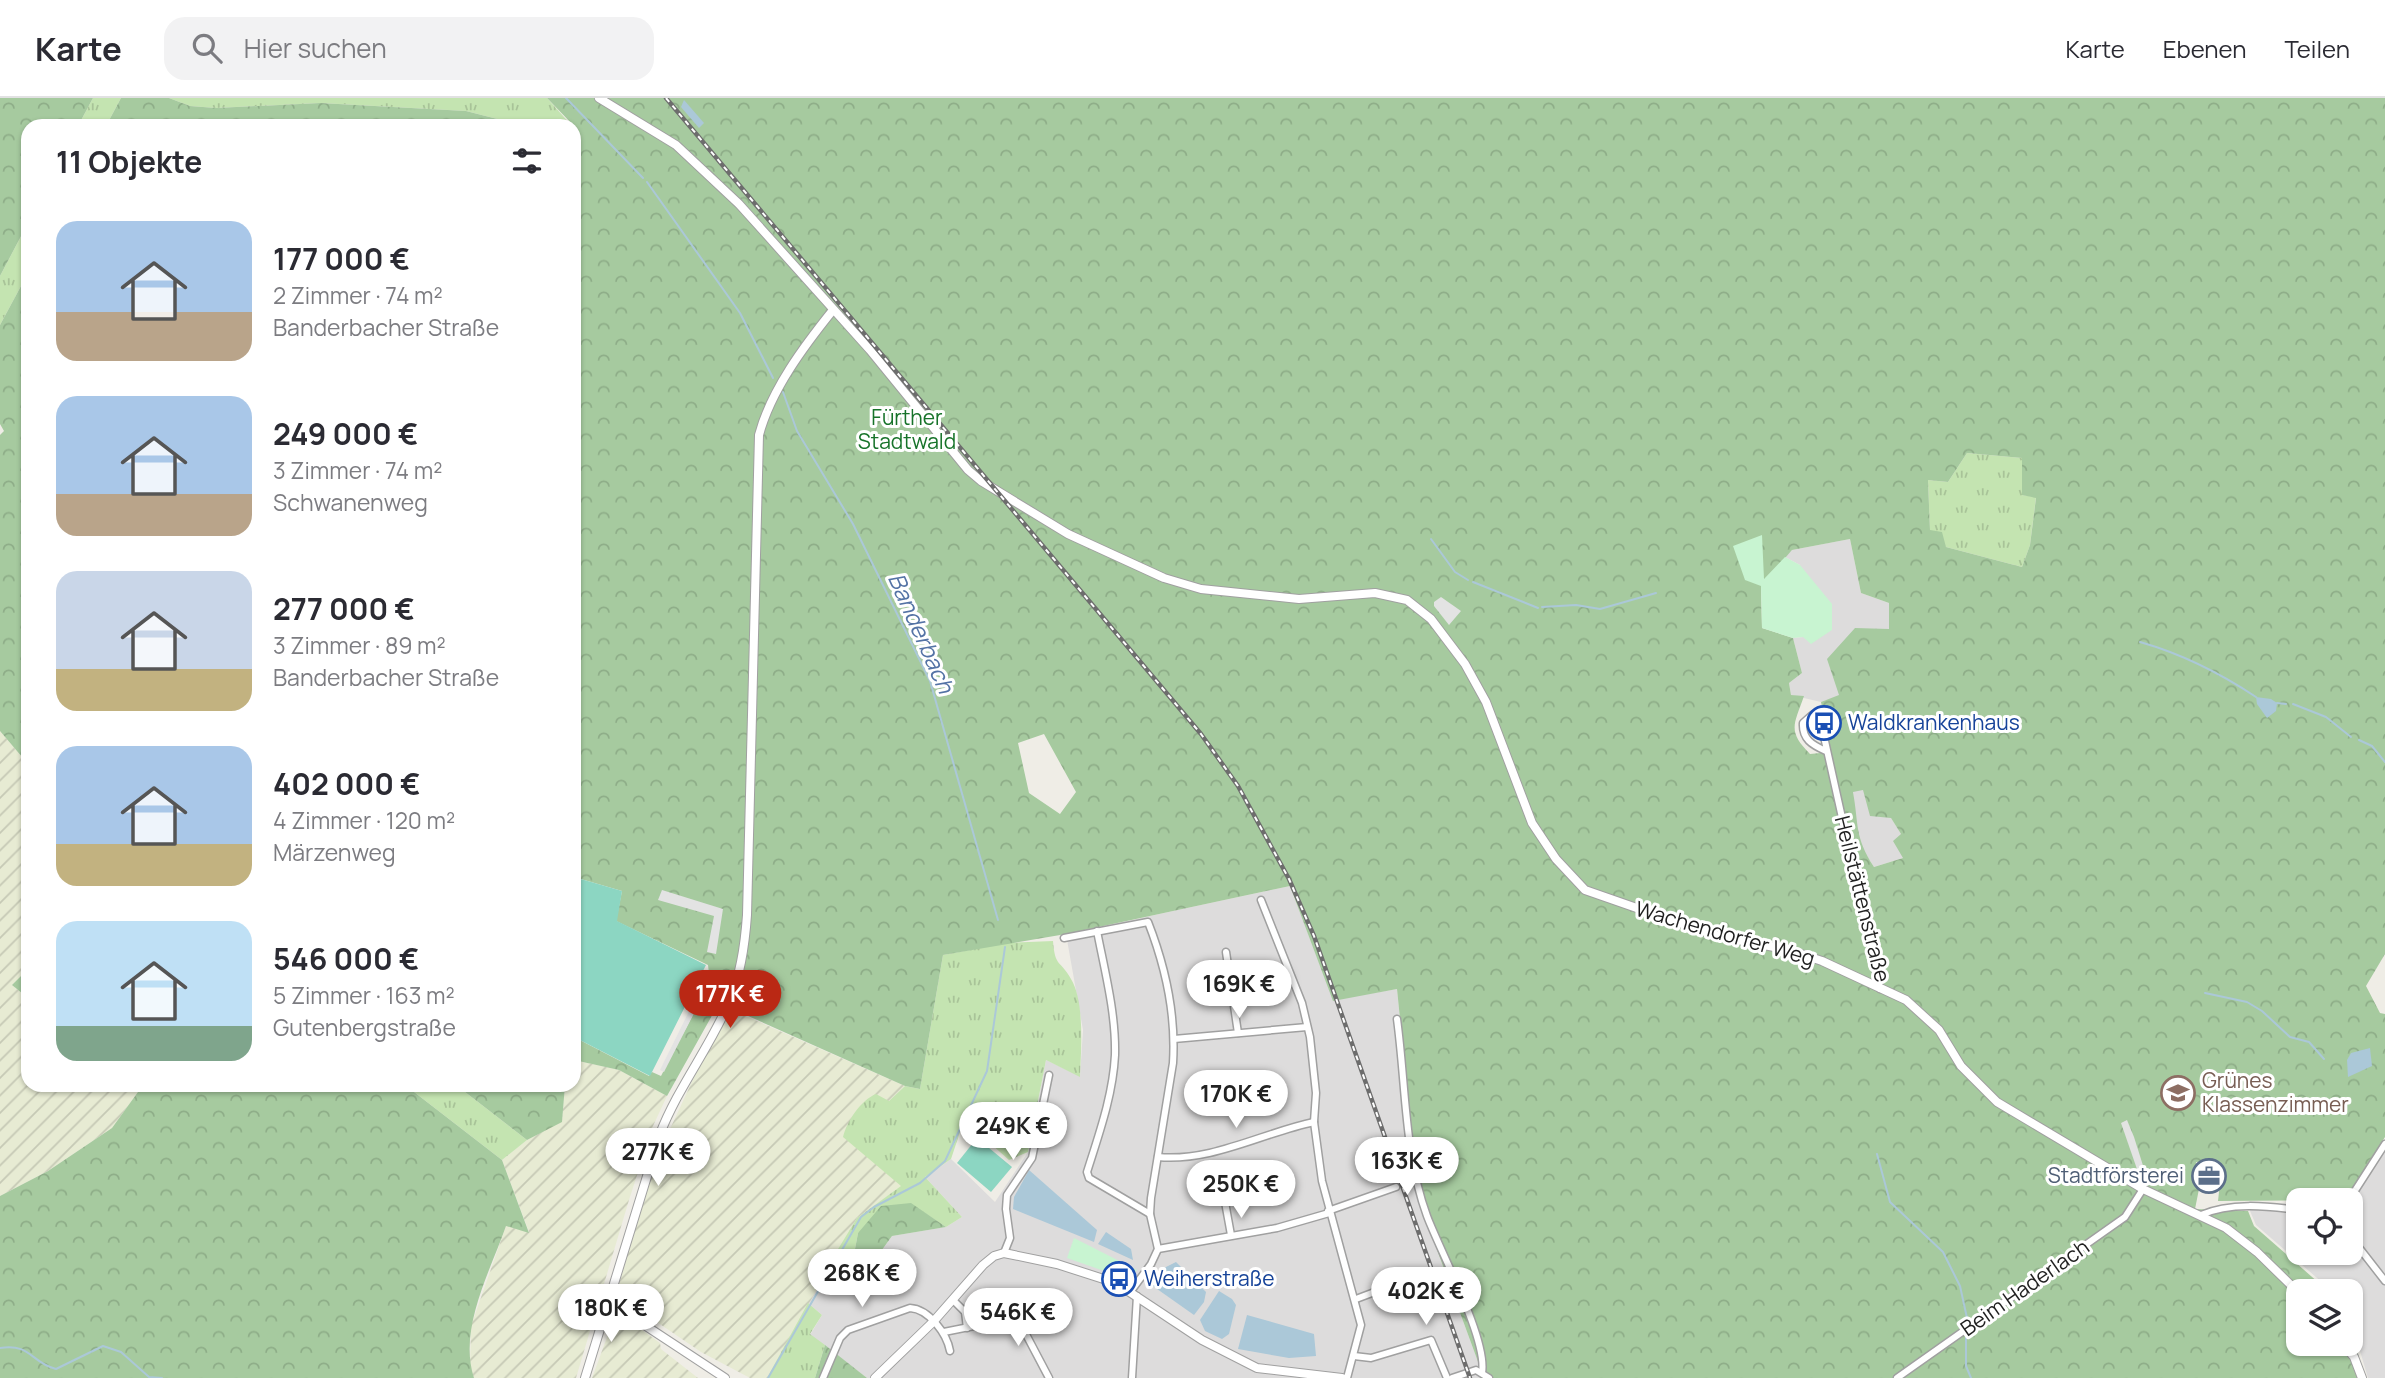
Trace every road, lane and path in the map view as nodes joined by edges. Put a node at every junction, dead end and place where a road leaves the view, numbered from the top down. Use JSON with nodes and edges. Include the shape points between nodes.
{"nodes":[{"id":1,"x":599,"y":98,"type":"edge"},
{"id":2,"x":833,"y":310,"type":"junction"},
{"id":3,"x":1826,"y":751,"type":"junction"},
{"id":4,"x":1261,"y":900,"type":"dead end"},
{"id":5,"x":1097,"y":931,"type":"junction"},
{"id":6,"x":1064,"y":938,"type":"dead end"},
{"id":7,"x":1226,"y":952,"type":"dead end"},
{"id":8,"x":1880,"y":989,"type":"junction"},
{"id":9,"x":1397,"y":1019,"type":"dead end"},
{"id":10,"x":1307,"y":1027,"type":"junction"},
{"id":11,"x":1238,"y":1033,"type":"junction"},
{"id":12,"x":1174,"y":1039,"type":"junction"},
{"id":13,"x":1049,"y":1075,"type":"dead end"},
{"id":14,"x":1314,"y":1122,"type":"junction"},
{"id":15,"x":2385,"y":1144,"type":"edge"},
{"id":16,"x":1158,"y":1157,"type":"junction"},
{"id":17,"x":1396,"y":1187,"type":"dead end"},
{"id":18,"x":2357,"y":1188,"type":"edge"},
{"id":19,"x":2143,"y":1189,"type":"junction"},
{"id":20,"x":1225,"y":1202,"type":"dead end"},
{"id":21,"x":2286,"y":1209,"type":"edge"},
{"id":22,"x":1329,"y":1212,"type":"junction"},
{"id":23,"x":1150,"y":1214,"type":"junction"},
{"id":24,"x":2201,"y":1215,"type":"junction"},
{"id":25,"x":1231,"y":1235,"type":"junction"},
{"id":26,"x":1158,"y":1249,"type":"junction"},
{"id":27,"x":1004,"y":1253,"type":"junction"},
{"id":28,"x":2363,"y":1253,"type":"edge"},
{"id":29,"x":1417,"y":1276,"type":"dead end"},
{"id":30,"x":2286,"y":1280,"type":"edge"},
{"id":31,"x":2385,"y":1281,"type":"edge"},
{"id":32,"x":1134,"y":1292,"type":"junction"},
{"id":33,"x":1356,"y":1299,"type":"junction"},
{"id":34,"x":953,"y":1300,"type":"junction"},
{"id":35,"x":608,"y":1301,"type":"junction"},
{"id":36,"x":965,"y":1312,"type":"junction"},
{"id":37,"x":933,"y":1322,"type":"junction"},
{"id":38,"x":984,"y":1324,"type":"junction"},
{"id":39,"x":967,"y":1328,"type":"junction"},
{"id":40,"x":944,"y":1332,"type":"junction"},
{"id":41,"x":950,"y":1351,"type":"dead end"},
{"id":42,"x":1354,"y":1356,"type":"junction"},
{"id":43,"x":2353,"y":1356,"type":"edge"},
{"id":44,"x":1482,"y":1373,"type":"junction"},
{"id":45,"x":1274,"y":1375,"type":"edge"},
{"id":46,"x":585,"y":1378,"type":"edge"},
{"id":47,"x":725,"y":1378,"type":"edge"},
{"id":48,"x":823,"y":1378,"type":"edge"},
{"id":49,"x":875,"y":1378,"type":"edge"},
{"id":50,"x":1049,"y":1378,"type":"edge"},
{"id":51,"x":1132,"y":1378,"type":"edge"},
{"id":52,"x":1345,"y":1378,"type":"edge"},
{"id":53,"x":1449,"y":1378,"type":"edge"},
{"id":54,"x":1489,"y":1378,"type":"edge"},
{"id":55,"x":1897,"y":1378,"type":"edge"},
{"id":56,"x":2362,"y":1378,"type":"edge"}],
"edges":[{"from":1,"to":2,"type":"street","name":"Wachendorfer Weg","via":[[697,163]]},
{"from":2,"to":8,"type":"street","name":"Wachendorfer Weg","via":[[968,470],[1003,497],[1068,534],[1164,578],[1201,589],[1299,599],[1391,594],[1420,609],[1465,664],[1486,702],[1541,839],[1585,890],[1717,936],[1822,961]]},
{"from":2,"to":35,"type":"street","via":[[775,396],[760,435],[745,943],[720,1019],[668,1114]]},
{"from":3,"to":3,"type":"street","name":"Heilstättenstraße","via":[[1819,715],[1812,716],[1803,723],[1802,732]]},
{"from":3,"to":8,"type":"street","name":"Heilstättenstraße"},
{"from":4,"to":10,"type":"street"},
{"from":5,"to":6,"type":"street"},
{"from":5,"to":12,"type":"street","via":[[1148,922],[1162,961]]},
{"from":5,"to":23,"type":"street","via":[[1114,1019],[1115,1057],[1087,1172],[1089,1178]]},
{"from":7,"to":11,"type":"street"},
{"from":8,"to":19,"type":"street","name":"Heilstättenstraße","via":[[1925,1015],[1961,1066],[1997,1102]]},
{"from":9,"to":44,"type":"street","via":[[1404,1108],[1418,1183],[1483,1360]]},
{"from":10,"to":11,"type":"street"},
{"from":10,"to":14,"type":"street","via":[[1315,1071]]},
{"from":11,"to":12,"type":"street"},
{"from":12,"to":16,"type":"street"},
{"from":13,"to":27,"type":"street","via":[[1032,1158],[1007,1195],[1010,1238]]},
{"from":14,"to":16,"type":"street","via":[[1217,1152]]},
{"from":14,"to":22,"type":"street"},
{"from":15,"to":18,"type":"street"},
{"from":16,"to":23,"type":"street"},
{"from":17,"to":22,"type":"street"},
{"from":19,"to":24,"type":"street","name":"Heilstättenstraße"},
{"from":19,"to":55,"type":"street","name":"Beim Haderlach","via":[[2125,1217]]},
{"from":20,"to":25,"type":"street"},
{"from":21,"to":24,"type":"street","via":[[2244,1207]]},
{"from":22,"to":25,"type":"street","via":[[1277,1228]]},
{"from":22,"to":33,"type":"street"},
{"from":23,"to":26,"type":"street"},
{"from":24,"to":30,"type":"street","name":"Heilstättenstraße","via":[[2226,1228]]},
{"from":25,"to":26,"type":"street"},
{"from":26,"to":32,"type":"street"},
{"from":27,"to":32,"type":"street","via":[[1087,1273]]},
{"from":27,"to":34,"type":"street","via":[[983,1265]]},
{"from":28,"to":31,"type":"street"},
{"from":29,"to":33,"type":"street"},
{"from":32,"to":45,"type":"street","via":[[1202,1340]]},
{"from":32,"to":51,"type":"street"},
{"from":33,"to":42,"type":"street","via":[[1361,1325]]},
{"from":34,"to":36,"type":"street"},
{"from":34,"to":37,"type":"street"},
{"from":35,"to":46,"type":"street"},
{"from":35,"to":47,"type":"street"},
{"from":36,"to":38,"type":"street"},
{"from":36,"to":39,"type":"street"},
{"from":37,"to":40,"type":"street"},
{"from":37,"to":48,"type":"street","via":[[910,1308],[855,1327],[840,1338]]},
{"from":37,"to":49,"type":"street"},
{"from":38,"to":39,"type":"street"},
{"from":38,"to":50,"type":"street","via":[[1019,1321]]},
{"from":39,"to":40,"type":"street"},
{"from":40,"to":41,"type":"street"},
{"from":42,"to":52,"type":"street"},
{"from":42,"to":53,"type":"street","via":[[1371,1358],[1431,1340]]},
{"from":43,"to":56,"type":"street"},
{"from":44,"to":53,"type":"street","via":[[1476,1370]]},
{"from":44,"to":54,"type":"street"},
{"from":45,"to":52,"type":"street"}]}
